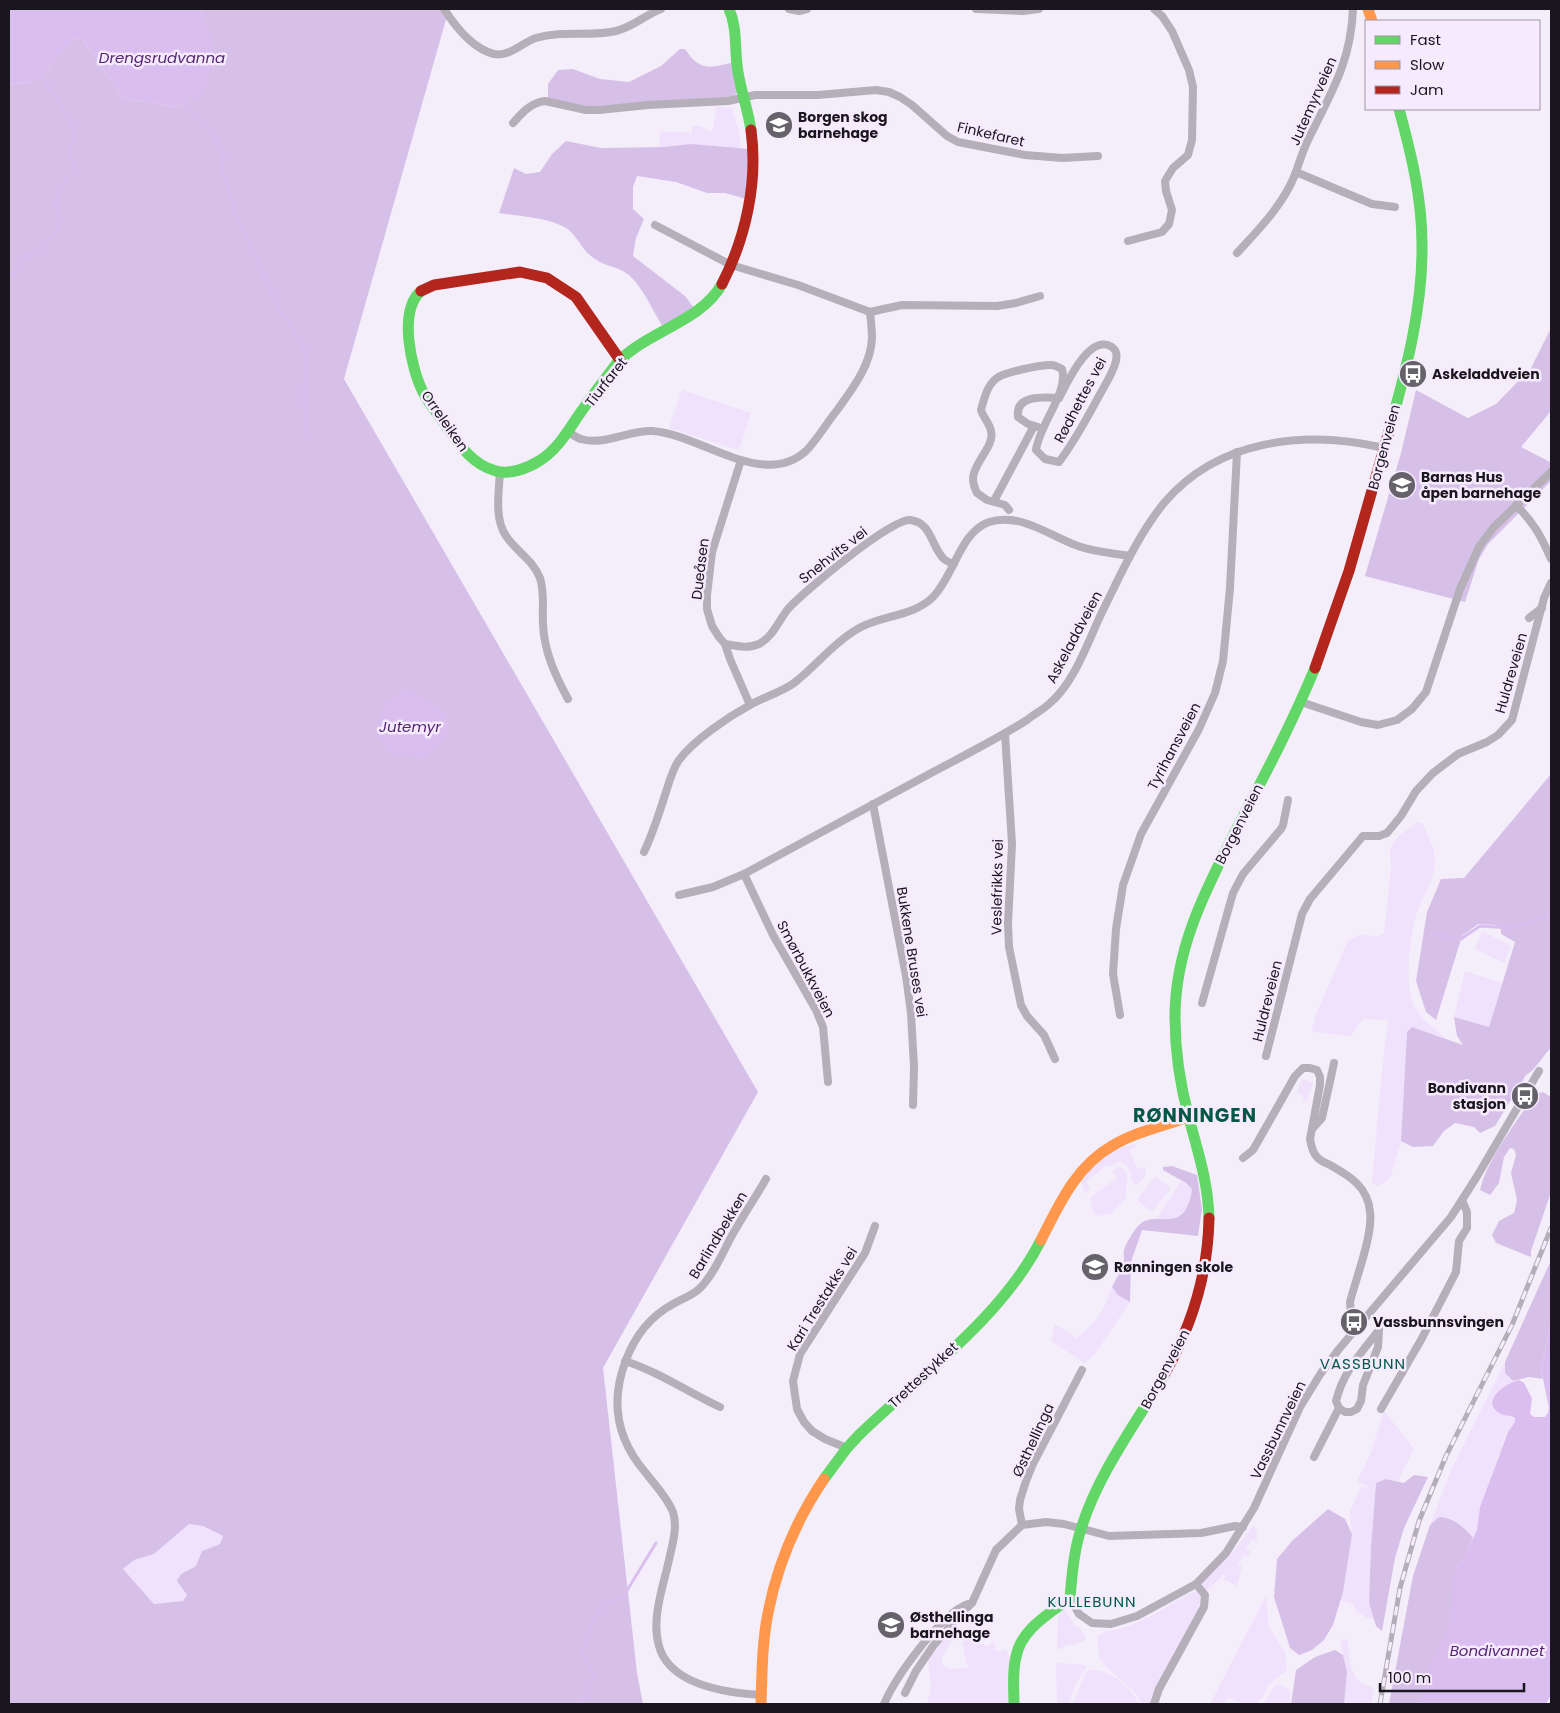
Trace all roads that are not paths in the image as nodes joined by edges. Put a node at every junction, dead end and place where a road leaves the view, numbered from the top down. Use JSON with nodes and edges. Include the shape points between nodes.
{"nodes":[{"id":1,"x":444,"y":9,"type":"edge"},
{"id":2,"x":661,"y":9,"type":"edge"},
{"id":3,"x":729,"y":9,"type":"edge"},
{"id":4,"x":789,"y":9,"type":"edge"},
{"id":5,"x":807,"y":9,"type":"edge"},
{"id":6,"x":976,"y":9,"type":"edge"},
{"id":7,"x":1039,"y":9,"type":"edge"},
{"id":8,"x":1154,"y":9,"type":"edge"},
{"id":9,"x":1353,"y":9,"type":"edge"},
{"id":10,"x":745,"y":98,"type":"junction"},
{"id":11,"x":1399,"y":110,"type":"edge"},
{"id":12,"x":513,"y":123,"type":"dead end"},
{"id":13,"x":1098,"y":156,"type":"dead end"},
{"id":14,"x":1296,"y":172,"type":"junction"},
{"id":15,"x":1395,"y":207,"type":"dead end"},
{"id":16,"x":655,"y":224,"type":"dead end"},
{"id":17,"x":1128,"y":241,"type":"dead end"},
{"id":18,"x":1237,"y":253,"type":"dead end"},
{"id":19,"x":731,"y":265,"type":"junction"},
{"id":20,"x":1040,"y":296,"type":"dead end"},
{"id":21,"x":870,"y":312,"type":"junction"},
{"id":22,"x":620,"y":360,"type":"junction"},
{"id":23,"x":1059,"y":398,"type":"junction"},
{"id":24,"x":1038,"y":427,"type":"junction"},
{"id":25,"x":568,"y":432,"type":"junction"},
{"id":26,"x":1384,"y":448,"type":"junction"},
{"id":27,"x":1237,"y":452,"type":"junction"},
{"id":28,"x":741,"y":460,"type":"junction"},
{"id":29,"x":500,"y":472,"type":"junction"},
{"id":30,"x":1551,"y":472,"type":"edge"},
{"id":31,"x":994,"y":501,"type":"junction"},
{"id":32,"x":1516,"y":505,"type":"junction"},
{"id":33,"x":1009,"y":510,"type":"dead end"},
{"id":34,"x":1130,"y":556,"type":"junction"},
{"id":35,"x":1551,"y":559,"type":"edge"},
{"id":36,"x":954,"y":564,"type":"junction"},
{"id":37,"x":1551,"y":582,"type":"edge"},
{"id":38,"x":1542,"y":608,"type":"junction"},
{"id":39,"x":1530,"y":618,"type":"dead end"},
{"id":40,"x":725,"y":644,"type":"junction"},
{"id":41,"x":568,"y":699,"type":"dead end"},
{"id":42,"x":1301,"y":702,"type":"junction"},
{"id":43,"x":750,"y":705,"type":"junction"},
{"id":44,"x":1005,"y":734,"type":"junction"},
{"id":45,"x":1288,"y":800,"type":"dead end"},
{"id":46,"x":873,"y":804,"type":"junction"},
{"id":47,"x":644,"y":852,"type":"dead end"},
{"id":48,"x":744,"y":874,"type":"junction"},
{"id":49,"x":679,"y":895,"type":"dead end"},
{"id":50,"x":1202,"y":1003,"type":"dead end"},
{"id":51,"x":1120,"y":1015,"type":"dead end"},
{"id":52,"x":1266,"y":1056,"type":"dead end"},
{"id":53,"x":1055,"y":1060,"type":"dead end"},
{"id":54,"x":1334,"y":1063,"type":"dead end"},
{"id":55,"x":1539,"y":1071,"type":"dead end"},
{"id":56,"x":828,"y":1082,"type":"dead end"},
{"id":57,"x":913,"y":1105,"type":"dead end"},
{"id":58,"x":1188,"y":1117,"type":"junction"},
{"id":59,"x":1312,"y":1130,"type":"junction"},
{"id":60,"x":1243,"y":1158,"type":"dead end"},
{"id":61,"x":766,"y":1179,"type":"dead end"},
{"id":62,"x":1462,"y":1200,"type":"junction"},
{"id":63,"x":875,"y":1226,"type":"dead end"},
{"id":64,"x":1359,"y":1326,"type":"junction"},
{"id":65,"x":625,"y":1361,"type":"junction"},
{"id":66,"x":1082,"y":1370,"type":"dead end"},
{"id":67,"x":720,"y":1407,"type":"dead end"},
{"id":68,"x":1339,"y":1408,"type":"junction"},
{"id":69,"x":1381,"y":1409,"type":"dead end"},
{"id":70,"x":847,"y":1448,"type":"junction"},
{"id":71,"x":1314,"y":1457,"type":"dead end"},
{"id":72,"x":1022,"y":1525,"type":"junction"},
{"id":73,"x":1081,"y":1527,"type":"junction"},
{"id":74,"x":1243,"y":1527,"type":"junction"},
{"id":75,"x":1196,"y":1584,"type":"junction"},
{"id":76,"x":1070,"y":1598,"type":"junction"},
{"id":77,"x":972,"y":1603,"type":"junction"},
{"id":78,"x":905,"y":1693,"type":"dead end"},
{"id":79,"x":761,"y":1700,"type":"edge"},
{"id":80,"x":884,"y":1704,"type":"edge"},
{"id":81,"x":1014,"y":1704,"type":"edge"},
{"id":82,"x":1154,"y":1704,"type":"edge"}],
"edges":[{"from":1,"to":2,"type":"street","via":[[473,42],[484,51],[497,54],[511,52],[535,38],[553,34],[617,31]]},
{"from":3,"to":10,"type":"street","name":"Tiurfaret"},
{"from":4,"to":5,"type":"street"},
{"from":6,"to":7,"type":"street"},
{"from":8,"to":17,"type":"street","via":[[1172,31],[1189,70],[1193,87],[1192,140],[1188,155],[1164,181],[1172,210],[1169,224],[1162,232]]},
{"from":9,"to":14,"type":"street","name":"Jutemyrveien","via":[[1344,64]]},
{"from":10,"to":12,"type":"street","via":[[586,110],[545,101],[529,106]]},
{"from":10,"to":13,"type":"street","name":"Finkefaret","via":[[755,95],[889,92],[912,105],[958,142],[1025,155]]},
{"from":10,"to":19,"type":"street","name":"Tiurfaret","via":[[753,147],[752,178],[746,217]]},
{"from":11,"to":26,"type":"street","name":"Borgenveien","via":[[1418,196],[1422,261],[1416,320]]},
{"from":14,"to":15,"type":"street","via":[[1372,204]]},
{"from":14,"to":18,"type":"street","name":"Jutemyrveien","via":[[1290,188],[1271,216]]},
{"from":16,"to":19,"type":"street"},
{"from":19,"to":21,"type":"street","via":[[798,285]]},
{"from":19,"to":22,"type":"street","name":"Tiurfaret","via":[[718,290],[700,310],[640,344]]},
{"from":20,"to":21,"type":"street","via":[[997,306],[902,305]]},
{"from":21,"to":28,"type":"street","via":[[871,348],[857,383],[806,451],[773,466]]},
{"from":22,"to":25,"type":"street","name":"Tiurfaret"},
{"from":22,"to":29,"type":"street","name":"Orreleiken","via":[[576,297],[547,278],[520,272],[424,288],[409,311],[414,368],[423,394],[468,455]]},
{"from":23,"to":24,"type":"street","name":"Rødhettes vei"},
{"from":23,"to":24,"type":"street","via":[[1028,399],[1020,405],[1018,417]]},
{"from":23,"to":24,"type":"street","name":"Rødhettes vei","via":[[1086,354],[1101,344],[1113,348],[1116,353],[1113,370],[1059,462],[1045,459],[1036,450]]},
{"from":23,"to":31,"type":"street","name":"Rødhettes vei","via":[[1064,374],[1057,366],[1004,374],[991,384],[981,410],[992,434],[973,480],[977,494]]},
{"from":24,"to":31,"type":"street"},
{"from":25,"to":28,"type":"street","via":[[581,439],[600,441],[636,432],[666,433]]},
{"from":25,"to":29,"type":"street","name":"Tiurfaret","via":[[546,458],[518,471]]},
{"from":26,"to":27,"type":"street","name":"Askeladdveien","via":[[1343,440],[1290,440]]},
{"from":26,"to":42,"type":"street","name":"Borgenveien","via":[[1334,614]]},
{"from":27,"to":34,"type":"street","name":"Askeladdveien","via":[[1197,474],[1165,502]]},
{"from":27,"to":51,"type":"street","name":"Tyrihansveien","via":[[1223,661],[1215,693],[1199,729],[1141,834],[1123,885],[1116,929],[1114,974]]},
{"from":28,"to":40,"type":"street","name":"Dueåsen","via":[[712,552],[707,595],[712,626]]},
{"from":29,"to":41,"type":"street","via":[[500,523],[506,536],[534,566],[540,578],[544,594],[544,638],[549,660]]},
{"from":30,"to":32,"type":"street"},
{"from":31,"to":33,"type":"street","name":"Rødhettes vei"},
{"from":32,"to":35,"type":"street","via":[[1539,532]]},
{"from":32,"to":42,"type":"street","via":[[1485,538],[1472,560],[1426,692],[1412,709],[1397,720],[1378,725]]},
{"from":34,"to":36,"type":"street","via":[[1080,547],[1008,519],[988,522],[977,529]]},
{"from":34,"to":44,"type":"street","name":"Askeladdveien","via":[[1061,691],[1050,703]]},
{"from":36,"to":40,"type":"street","name":"Snehvits vei","via":[[944,559],[929,532],[920,524],[902,521],[808,589],[760,644],[744,648]]},
{"from":36,"to":43,"type":"street","via":[[933,597],[915,609],[862,627],[839,642],[793,684]]},
{"from":37,"to":38,"type":"street","name":"Huldreveien"},
{"from":38,"to":39,"type":"street"},
{"from":38,"to":52,"type":"street","name":"Huldreveien","via":[[1512,720],[1498,735],[1458,754],[1433,774],[1416,791],[1387,833],[1363,836],[1310,899],[1302,914]]},
{"from":40,"to":43,"type":"street","name":"Dueåsen"},
{"from":42,"to":58,"type":"street","name":"Borgenveien","via":[[1197,910],[1182,955],[1175,1019]]},
{"from":43,"to":47,"type":"street","via":[[723,722],[679,760]]},
{"from":44,"to":46,"type":"street","name":"Askeladdveien"},
{"from":44,"to":53,"type":"street","name":"Veslefrikks vei","via":[[1012,844],[1009,946],[1021,1005],[1044,1035]]},
{"from":45,"to":50,"type":"street","via":[[1281,829],[1246,870],[1233,893]]},
{"from":46,"to":48,"type":"street","name":"Askeladdveien"},
{"from":46,"to":57,"type":"street","name":"Bukkene Bruses vei","via":[[911,1013]]},
{"from":48,"to":49,"type":"street","name":"Askeladdveien","via":[[713,887]]},
{"from":48,"to":56,"type":"street","name":"Smørbukkveien","via":[[824,1028]]},
{"from":54,"to":59,"type":"street","via":[[1322,1118]]},
{"from":55,"to":62,"type":"street","name":"Vassbunnveien"},
{"from":58,"to":70,"type":"street","name":"Trettestykket","via":[[1128,1138],[1088,1164],[1063,1198],[1027,1265],[999,1300]]},
{"from":58,"to":73,"type":"street","name":"Borgenveien","via":[[1204,1173],[1209,1213],[1206,1258],[1197,1302],[1182,1342],[1096,1492]]},
{"from":59,"to":60,"type":"street","via":[[1320,1077],[1317,1070],[1303,1068],[1295,1076],[1253,1150]]},
{"from":59,"to":64,"type":"street","via":[[1310,1139],[1317,1158],[1351,1176],[1369,1201],[1369,1227],[1350,1302],[1351,1314]]},
{"from":61,"to":65,"type":"street","name":"Barlindbekken","via":[[701,1288],[656,1315],[635,1341]]},
{"from":62,"to":64,"type":"street","name":"Vassbunnveien"},
{"from":62,"to":69,"type":"street","via":[[1467,1212],[1467,1228],[1459,1241],[1456,1272]]},
{"from":63,"to":70,"type":"street","name":"Kari Trestakks vei","via":[[865,1254],[800,1354],[793,1381],[797,1409],[804,1422],[825,1439]]},
{"from":64,"to":74,"type":"street","name":"Vassbunnveien","via":[[1321,1373],[1300,1407]]},
{"from":65,"to":67,"type":"street","via":[[647,1368]]},
{"from":65,"to":79,"type":"street","name":"Barlindbekken","via":[[617,1412],[625,1443],[674,1514],[674,1539],[658,1613],[659,1647],[673,1668],[683,1676],[699,1684]]},
{"from":66,"to":72,"type":"street","name":"Østhellinga","via":[[1026,1481],[1019,1509]]},
{"from":68,"to":68,"type":"street","via":[[1336,1401],[1350,1367],[1379,1330],[1378,1347],[1357,1409],[1345,1412]]},
{"from":68,"to":71,"type":"street"},
{"from":70,"to":79,"type":"street","name":"Trettestykket","via":[[814,1495],[796,1528],[782,1565],[768,1612]]},
{"from":72,"to":73,"type":"street","via":[[1046,1522]]},
{"from":72,"to":77,"type":"street","via":[[996,1550]]},
{"from":73,"to":74,"type":"street","via":[[1109,1536],[1202,1533]]},
{"from":73,"to":76,"type":"street","name":"Borgenveien"},
{"from":74,"to":75,"type":"street","name":"Vassbunnveien","via":[[1226,1553]]},
{"from":75,"to":76,"type":"street","name":"Vassbunnveien","via":[[1137,1616],[1111,1624],[1092,1624],[1078,1614]]},
{"from":75,"to":82,"type":"street","via":[[1205,1595],[1204,1607]]},
{"from":76,"to":81,"type":"street","via":[[1026,1633],[1020,1642],[1014,1667]]},
{"from":77,"to":78,"type":"street","via":[[933,1646]]},
{"from":77,"to":80,"type":"street","via":[[954,1611],[935,1629]]}]}
